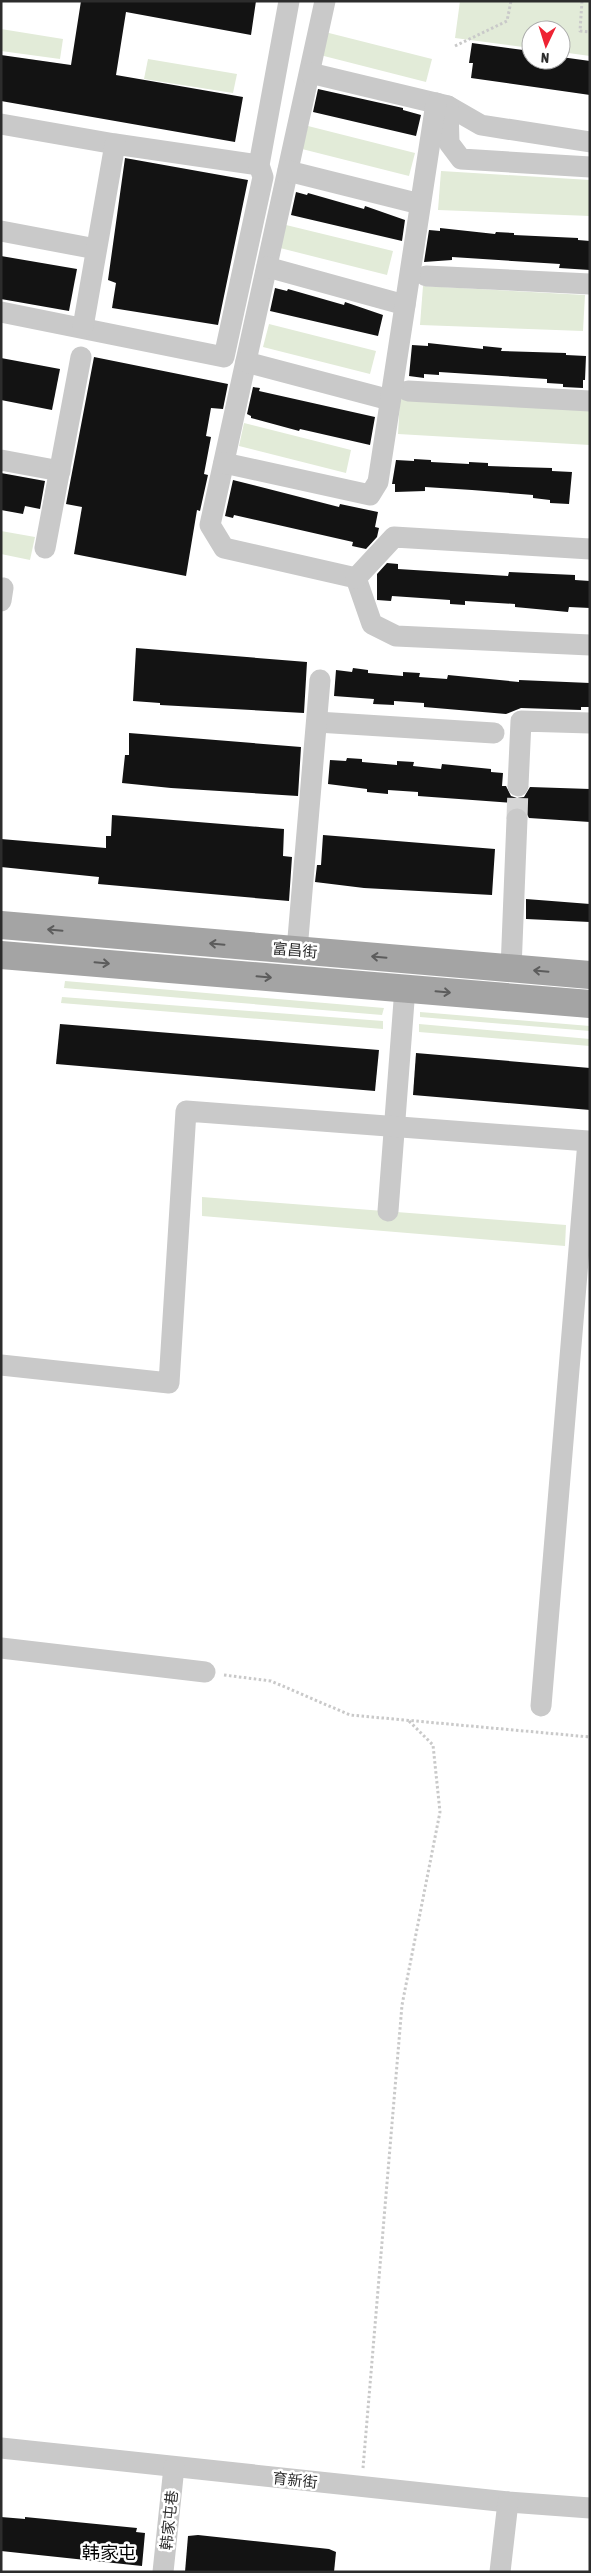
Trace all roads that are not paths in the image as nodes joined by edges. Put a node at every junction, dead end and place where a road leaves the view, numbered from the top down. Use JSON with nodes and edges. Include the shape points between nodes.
{"nodes":[{"id":1,"x":289,"y":1,"type":"edge"},
{"id":2,"x":325,"y":1,"type":"edge"},
{"id":3,"x":310,"y":74,"type":"junction"},
{"id":4,"x":442,"y":105,"type":"junction"},
{"id":5,"x":1,"y":124,"type":"edge"},
{"id":6,"x":590,"y":142,"type":"edge"},
{"id":7,"x":115,"y":144,"type":"junction"},
{"id":8,"x":259,"y":165,"type":"junction"},
{"id":9,"x":590,"y":167,"type":"edge"},
{"id":10,"x":288,"y":171,"type":"junction"},
{"id":11,"x":420,"y":204,"type":"junction"},
{"id":12,"x":1,"y":231,"type":"edge"},
{"id":13,"x":96,"y":249,"type":"junction"},
{"id":14,"x":267,"y":267,"type":"junction"},
{"id":15,"x":426,"y":276,"type":"dead end"},
{"id":16,"x":590,"y":284,"type":"edge"},
{"id":17,"x":405,"y":306,"type":"junction"},
{"id":18,"x":1,"y":312,"type":"edge"},
{"id":19,"x":83,"y":327,"type":"junction"},
{"id":20,"x":82,"y":357,"type":"dead end"},
{"id":21,"x":246,"y":362,"type":"junction"},
{"id":22,"x":399,"y":395,"type":"junction"},
{"id":23,"x":590,"y":401,"type":"edge"},
{"id":24,"x":1,"y":460,"type":"edge"},
{"id":25,"x":224,"y":463,"type":"junction"},
{"id":26,"x":60,"y":471,"type":"junction"},
{"id":27,"x":46,"y":548,"type":"dead end"},
{"id":28,"x":590,"y":549,"type":"edge"},
{"id":29,"x":356,"y":578,"type":"junction"},
{"id":30,"x":590,"y":645,"type":"edge"},
{"id":31,"x":320,"y":680,"type":"dead end"},
{"id":32,"x":316,"y":722,"type":"junction"},
{"id":33,"x":590,"y":723,"type":"edge"},
{"id":34,"x":494,"y":733,"type":"dead end"},
{"id":35,"x":518,"y":786,"type":"tunnel mouth"},
{"id":36,"x":517,"y":819,"type":"tunnel mouth"},
{"id":37,"x":1,"y":925,"type":"edge"},
{"id":38,"x":297,"y":950,"type":"junction"},
{"id":39,"x":1,"y":955,"type":"edge"},
{"id":40,"x":511,"y":969,"type":"junction"},
{"id":41,"x":590,"y":975,"type":"edge"},
{"id":42,"x":406,"y":988,"type":"junction"},
{"id":43,"x":590,"y":1004,"type":"edge"},
{"id":44,"x":393,"y":1128,"type":"junction"},
{"id":45,"x":388,"y":1211,"type":"dead end"},
{"id":46,"x":1,"y":1365,"type":"edge"},
{"id":47,"x":1,"y":1648,"type":"edge"},
{"id":48,"x":205,"y":1672,"type":"road end"},
{"id":49,"x":541,"y":1706,"type":"dead end"},
{"id":50,"x":1,"y":2448,"type":"edge"},
{"id":51,"x":174,"y":2468,"type":"junction"},
{"id":52,"x":508,"y":2502,"type":"junction"},
{"id":53,"x":590,"y":2508,"type":"edge"},
{"id":54,"x":163,"y":2572,"type":"edge"},
{"id":55,"x":500,"y":2572,"type":"edge"}],
"edges":[{"from":1,"to":8,"type":"street"},
{"from":2,"to":3,"type":"street"},
{"from":3,"to":4,"type":"street"},
{"from":3,"to":10,"type":"street"},
{"from":4,"to":6,"type":"street","via":[[481,125]]},
{"from":4,"to":9,"type":"street","via":[[449,142],[461,159]]},
{"from":4,"to":11,"type":"street"},
{"from":5,"to":7,"type":"street"},
{"from":7,"to":8,"type":"street"},
{"from":7,"to":13,"type":"street"},
{"from":8,"to":19,"type":"street","via":[[263,177],[224,357]]},
{"from":10,"to":11,"type":"street"},
{"from":10,"to":14,"type":"street"},
{"from":11,"to":17,"type":"street"},
{"from":12,"to":13,"type":"street"},
{"from":13,"to":19,"type":"street"},
{"from":14,"to":17,"type":"street"},
{"from":14,"to":21,"type":"street"},
{"from":15,"to":16,"type":"street"},
{"from":17,"to":22,"type":"street"},
{"from":18,"to":19,"type":"street"},
{"from":20,"to":26,"type":"street"},
{"from":21,"to":22,"type":"street"},
{"from":21,"to":25,"type":"street"},
{"from":22,"to":23,"type":"street"},
{"from":22,"to":25,"type":"street","via":[[378,482],[370,494]]},
{"from":24,"to":26,"type":"street"},
{"from":25,"to":29,"type":"street","via":[[210,525],[224,548]]},
{"from":26,"to":27,"type":"street"},
{"from":28,"to":29,"type":"street","via":[[394,537]]},
{"from":29,"to":30,"type":"street","via":[[372,624],[396,636]]},
{"from":31,"to":32,"type":"street"},
{"from":32,"to":34,"type":"street"},
{"from":32,"to":38,"type":"street"},
{"from":33,"to":35,"type":"street","via":[[520,721]]},
{"from":36,"to":40,"type":"street"},
{"from":38,"to":37,"type":"main road","name":"富昌街","one_way":true},
{"from":40,"to":38,"type":"main road","name":"富昌街","one_way":true},
{"from":39,"to":42,"type":"main road","name":"富昌街","one_way":true},
{"from":41,"to":40,"type":"main road","name":"富昌街","one_way":true},
{"from":42,"to":43,"type":"main road","name":"富昌街","one_way":true},
{"from":42,"to":44,"type":"street"},
{"from":44,"to":45,"type":"street"},
{"from":44,"to":46,"type":"street","via":[[186,1111],[169,1382]]},
{"from":44,"to":49,"type":"street","via":[[588,1141]]},
{"from":47,"to":48,"type":"street"},
{"from":50,"to":51,"type":"street","name":"育新街"},
{"from":51,"to":52,"type":"street","name":"育新街"},
{"from":51,"to":54,"type":"street","name":"韩家屯巷"},
{"from":52,"to":53,"type":"street","name":"育新街"},
{"from":52,"to":55,"type":"street"}]}
